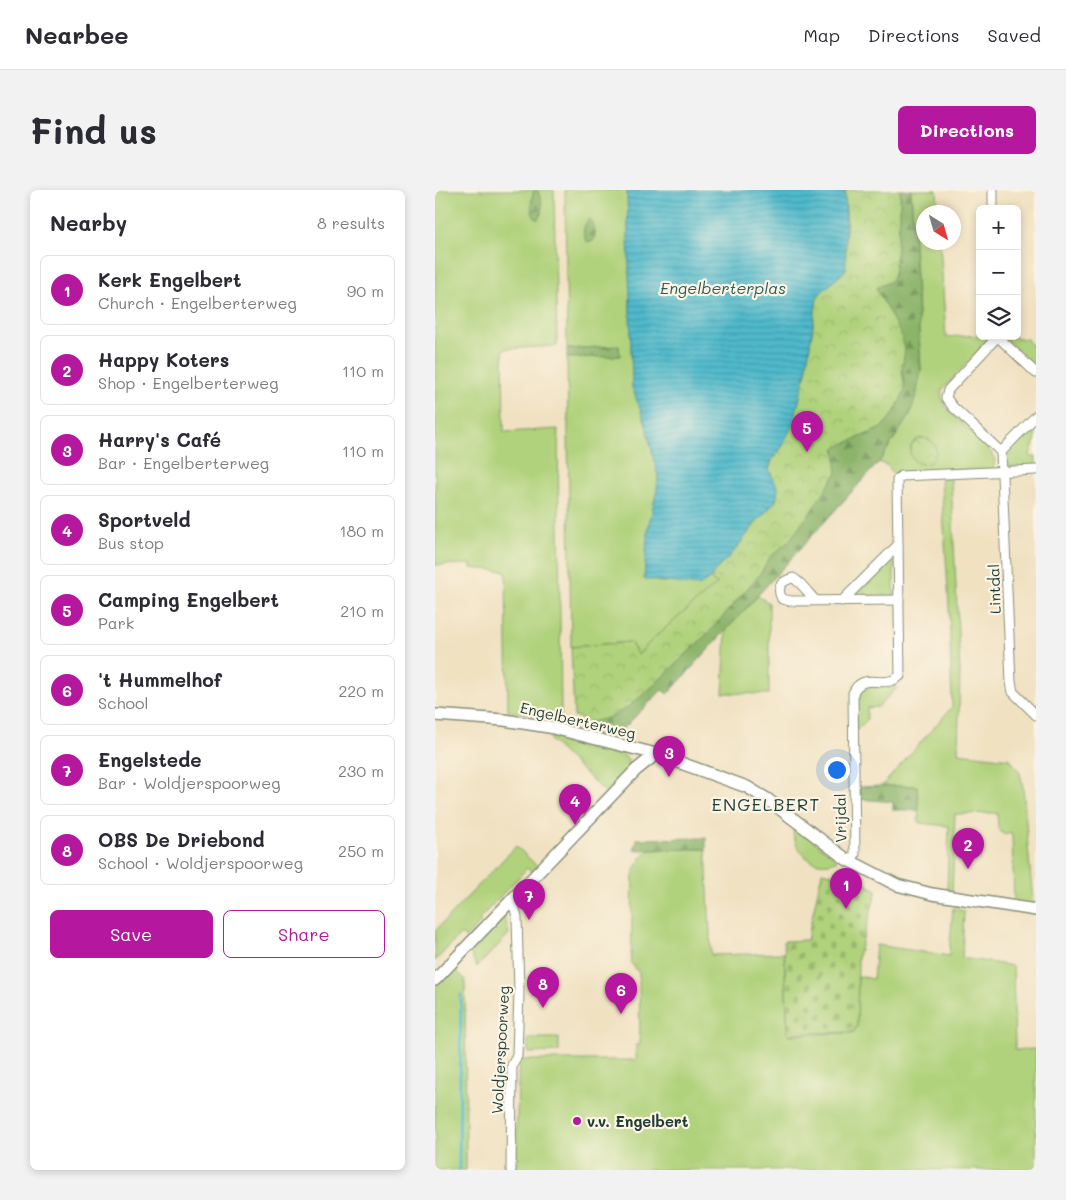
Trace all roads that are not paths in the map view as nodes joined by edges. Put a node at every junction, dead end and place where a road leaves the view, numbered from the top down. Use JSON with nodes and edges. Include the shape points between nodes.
{"nodes":[{"id":1,"x":993,"y":190,"type":"edge"},
{"id":2,"x":993,"y":205,"type":"edge"},
{"id":3,"x":995,"y":340,"type":"edge"},
{"id":4,"x":1001,"y":340,"type":"edge"},
{"id":5,"x":1036,"y":373,"type":"edge"},
{"id":6,"x":1036,"y":416,"type":"edge"},
{"id":7,"x":1001,"y":452,"type":"junction"},
{"id":8,"x":1036,"y":470,"type":"edge"},
{"id":9,"x":1003,"y":471,"type":"junction"},
{"id":10,"x":898,"y":545,"type":"junction"},
{"id":11,"x":815,"y":600,"type":"dead end"},
{"id":12,"x":899,"y":600,"type":"junction"},
{"id":13,"x":842,"y":601,"type":"junction"},
{"id":14,"x":1036,"y":714,"type":"edge"},
{"id":15,"x":435,"y":715,"type":"edge"},
{"id":16,"x":633,"y":748,"type":"junction"},
{"id":17,"x":656,"y":754,"type":"junction"},
{"id":18,"x":636,"y":770,"type":"junction"},
{"id":19,"x":851,"y":862,"type":"junction"},
{"id":20,"x":510,"y":902,"type":"junction"},
{"id":21,"x":1036,"y":910,"type":"edge"},
{"id":22,"x":435,"y":980,"type":"edge"},
{"id":23,"x":511,"y":1170,"type":"edge"}],
"edges":[{"from":1,"to":2,"type":"street"},
{"from":3,"to":7,"type":"street","via":[[948,390],[946,398]]},
{"from":4,"to":5,"type":"street"},
{"from":6,"to":7,"type":"street"},
{"from":7,"to":9,"type":"street","name":"Lintdal"},
{"from":8,"to":9,"type":"street","name":"Vrijdal"},
{"from":9,"to":10,"type":"street","name":"Vrijdal","via":[[901,476],[897,480]]},
{"from":9,"to":14,"type":"street","name":"Lintdal","via":[[1011,682],[1013,692]]},
{"from":10,"to":12,"type":"street","name":"Vrijdal"},
{"from":10,"to":13,"type":"street"},
{"from":11,"to":13,"type":"street"},
{"from":12,"to":13,"type":"street"},
{"from":12,"to":19,"type":"street","name":"Vrijdal","via":[[900,676],[893,681],[865,682],[856,686],[853,692],[855,854]]},
{"from":15,"to":16,"type":"street","name":"Engelberterweg","via":[[549,726]]},
{"from":16,"to":17,"type":"street","name":"Engelberterweg"},
{"from":16,"to":18,"type":"street"},
{"from":17,"to":18,"type":"street"},
{"from":17,"to":19,"type":"street","name":"Engelberterweg","via":[[747,787]]},
{"from":18,"to":20,"type":"street"},
{"from":19,"to":21,"type":"street","name":"Engelberterweg","via":[[897,885]]},
{"from":20,"to":22,"type":"street"},
{"from":20,"to":23,"type":"street","name":"Woldjerspoorweg","via":[[517,917],[519,992],[517,1056],[512,1065]]}]}
